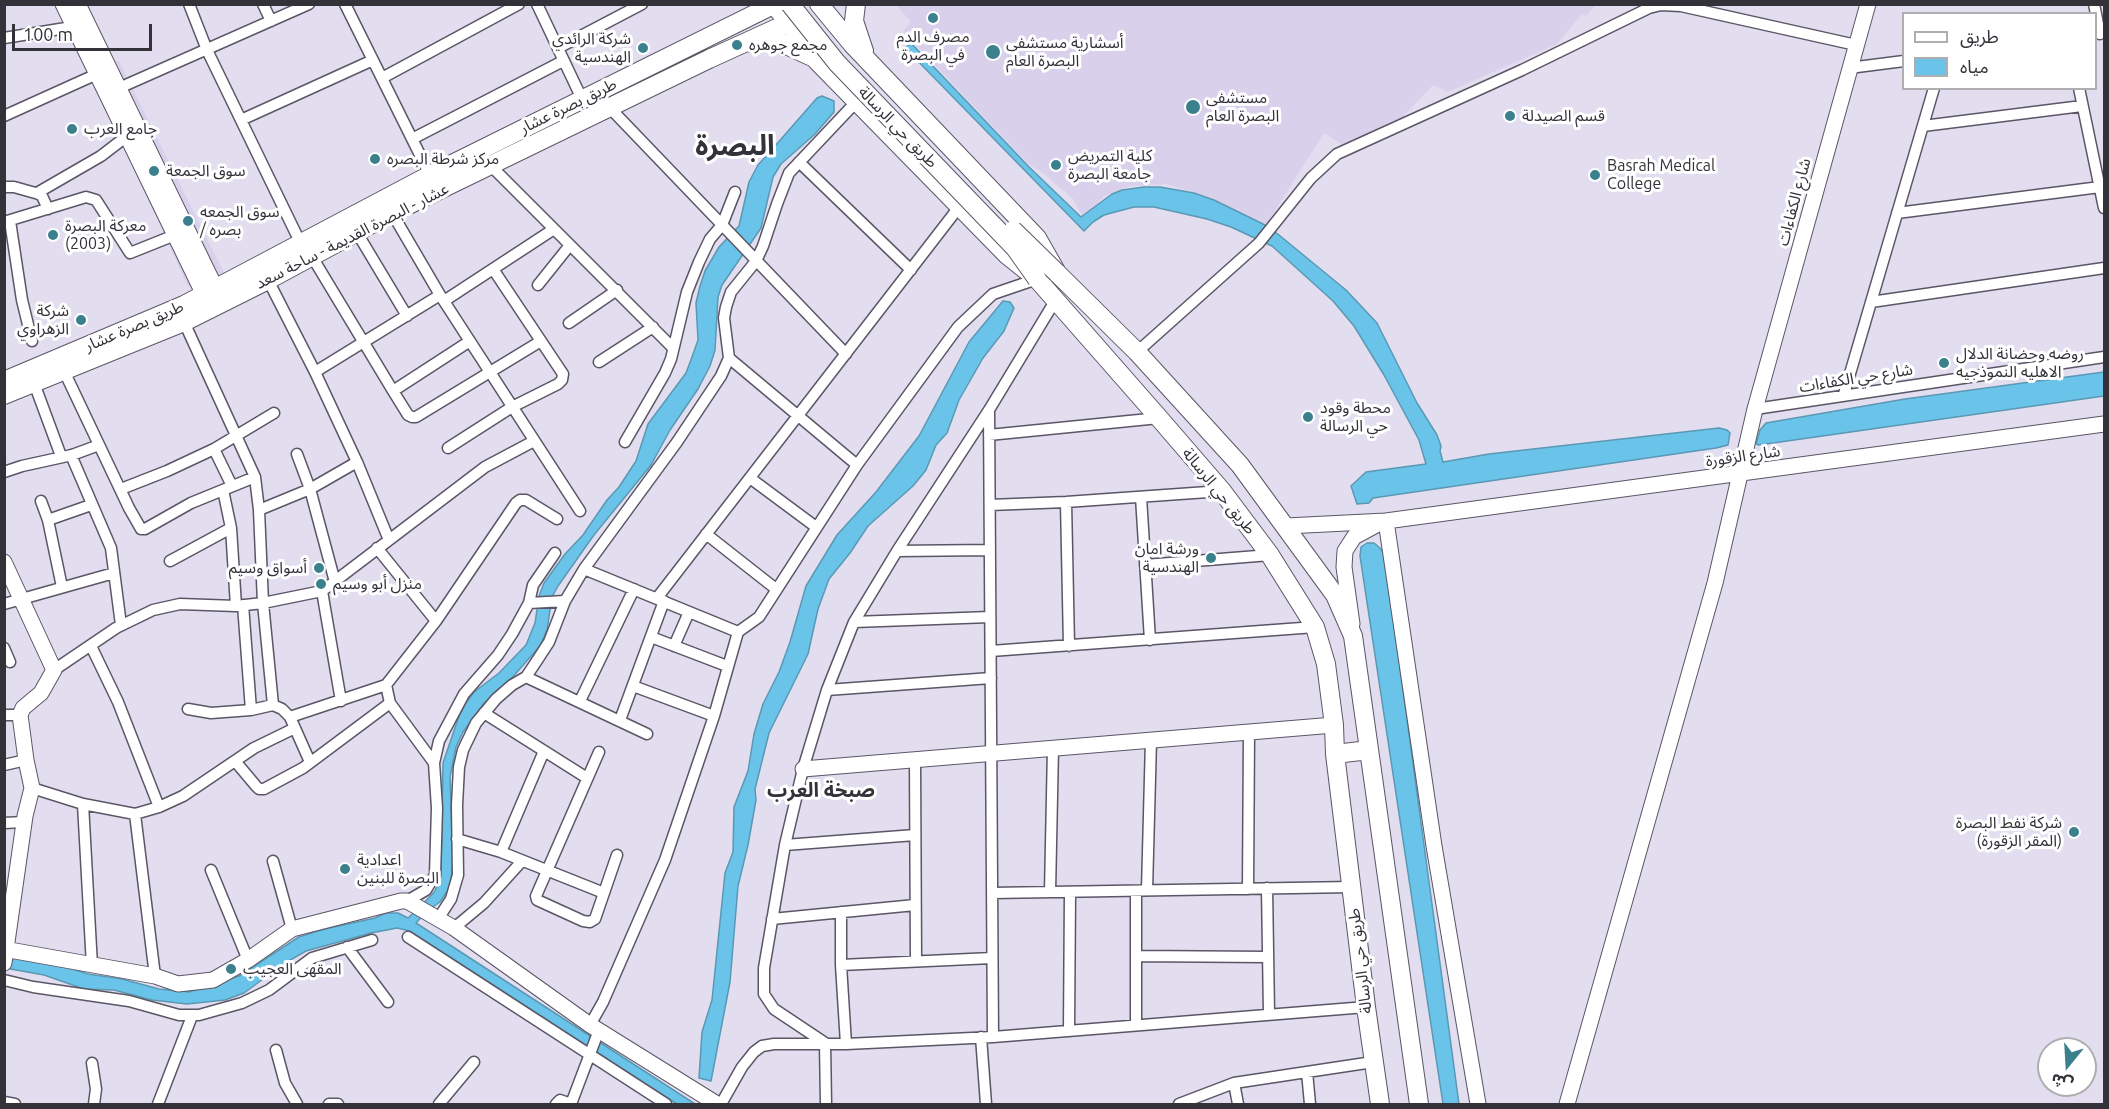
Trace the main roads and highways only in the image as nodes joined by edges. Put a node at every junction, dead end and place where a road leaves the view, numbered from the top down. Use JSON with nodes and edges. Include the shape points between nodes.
{"nodes":[{"id":1,"x":745,"y":4,"type":"edge"},
{"id":2,"x":790,"y":4,"type":"edge"},
{"id":3,"x":856,"y":4,"type":"edge"},
{"id":4,"x":775,"y":5,"type":"edge"},
{"id":5,"x":817,"y":5,"type":"edge"},
{"id":6,"x":788,"y":23,"type":"junction"},
{"id":7,"x":722,"y":32,"type":"junction"},
{"id":8,"x":744,"y":43,"type":"junction"},
{"id":9,"x":817,"y":61,"type":"junction"},
{"id":10,"x":867,"y":61,"type":"junction"},
{"id":11,"x":306,"y":250,"type":"junction"},
{"id":12,"x":1057,"y":273,"type":"junction"},
{"id":13,"x":1037,"y":279,"type":"junction"},
{"id":14,"x":4,"y":381,"type":"edge"},
{"id":15,"x":4,"y":396,"type":"edge"},
{"id":16,"x":1369,"y":750,"type":"junction"},
{"id":17,"x":1335,"y":754,"type":"junction"},
{"id":18,"x":1380,"y":1104,"type":"edge"},
{"id":19,"x":1419,"y":1104,"type":"edge"}],
"edges":[{"from":1,"to":7,"type":"main road"},
{"from":2,"to":13,"type":"main road","name":"طريق حي الرسالة","bridge":true,"via":[[837,63],[1015,248]]},
{"from":3,"to":10,"type":"main road","via":[[854,21]]},
{"from":4,"to":6,"type":"main road"},
{"from":4,"to":7,"type":"main road","name":"طريق بصرة عشار"},
{"from":5,"to":6,"type":"main road","name":"عشار - البصرة القديمة - ساحة سعد"},
{"from":5,"to":10,"type":"main road","name":"طريق حي الرسالة"},
{"from":5,"to":12,"type":"main road","name":"طريق حي الرسالة","bridge":true,"via":[[834,43]]},
{"from":6,"to":8,"type":"main road","name":"عشار - البصرة القديمة - ساحة سعد"},
{"from":6,"to":9,"type":"main road"},
{"from":7,"to":11,"type":"main road","name":"طريق بصرة عشار","via":[[430,175]]},
{"from":8,"to":9,"type":"main road","via":[[782,43]]},
{"from":8,"to":11,"type":"main road","name":"عشار - البصرة القديمة - ساحة سعد","via":[[356,231]]},
{"from":9,"to":13,"type":"main road","via":[[1007,255]]},
{"from":10,"to":12,"type":"main road","name":"طريق حي الرسالة","via":[[1036,238]]},
{"from":11,"to":14,"type":"main road","name":"طريق بصرة عشار"},
{"from":11,"to":15,"type":"main road","name":"عشار - البصرة القديمة - ساحة سعد","via":[[268,280],[184,322]]},
{"from":12,"to":16,"type":"main road","name":"طريق حي الرسالة","via":[[1137,352],[1240,465],[1335,595],[1353,636]]},
{"from":13,"to":17,"type":"main road","name":"طريق حي الرسالة","via":[[1222,490],[1270,555],[1315,627],[1326,664]]},
{"from":16,"to":17,"type":"main road"},
{"from":16,"to":19,"type":"main road","name":"طريق حي الرسالة"},
{"from":17,"to":18,"type":"main road","name":"طريق حي الرسالة"}]}
